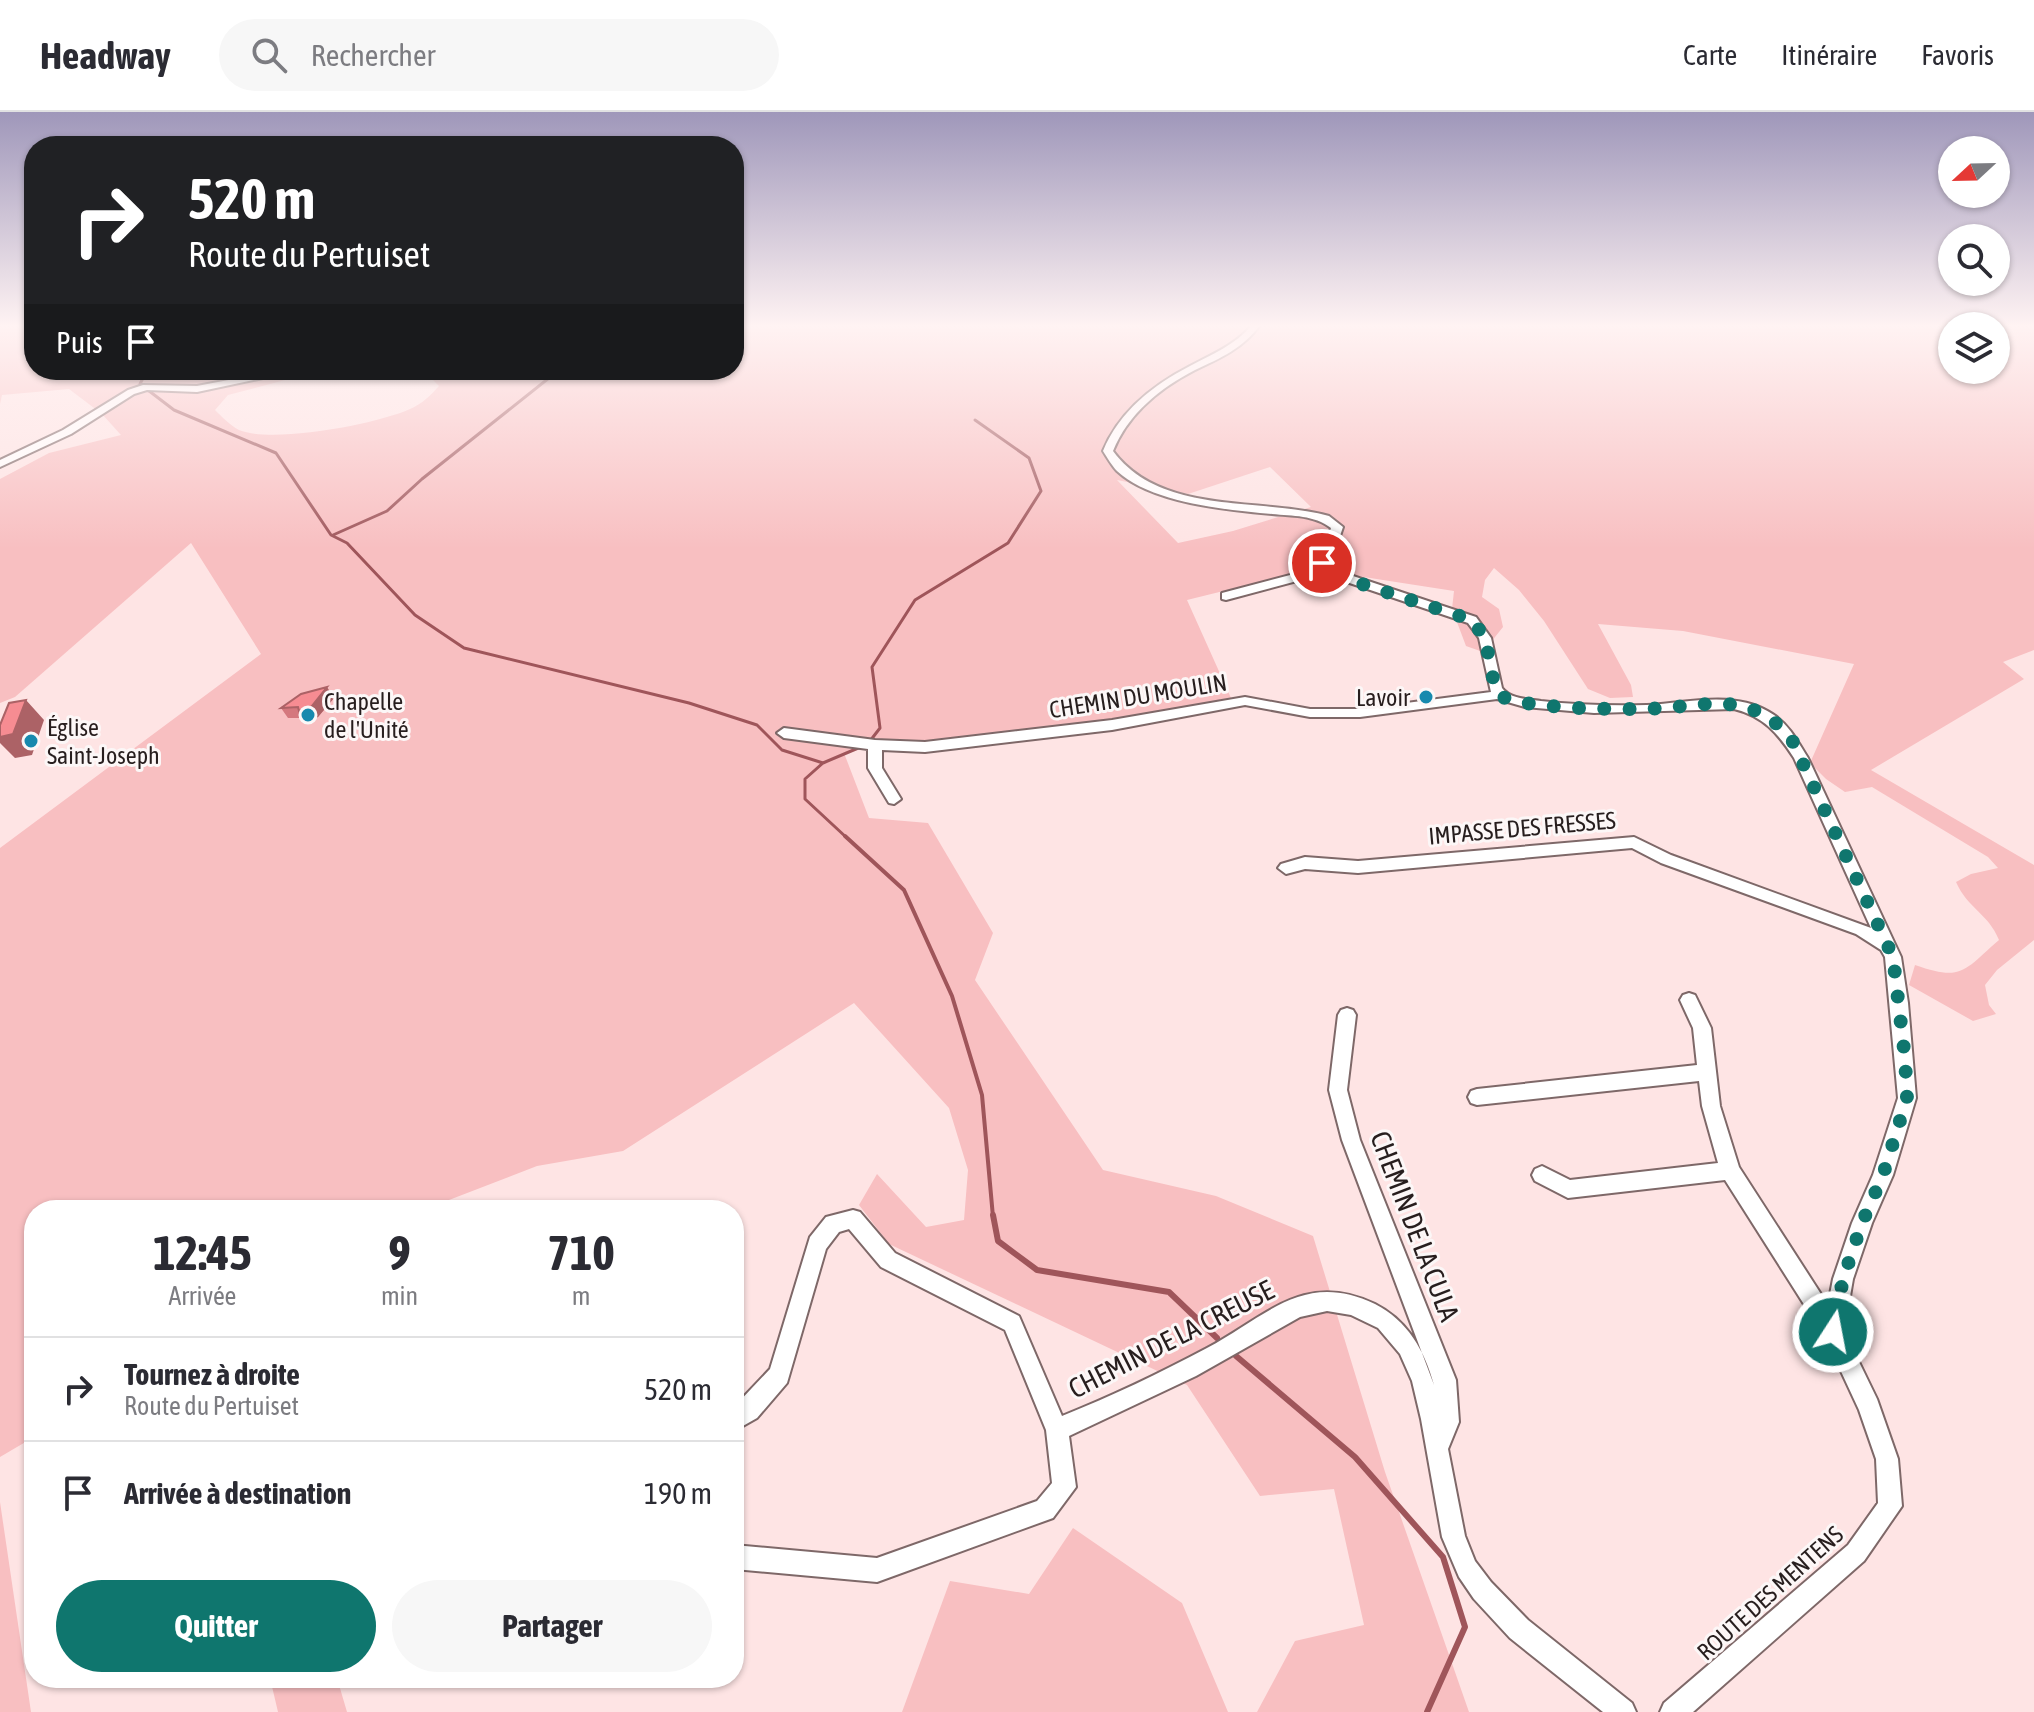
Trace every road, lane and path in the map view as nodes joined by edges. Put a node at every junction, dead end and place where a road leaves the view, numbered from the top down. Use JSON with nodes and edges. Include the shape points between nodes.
{"nodes":[{"id":1,"x":119,"y":400,"type":"edge"},
{"id":2,"x":1148,"y":400,"type":"edge"},
{"id":3,"x":0,"y":464,"type":"edge"},
{"id":4,"x":1323,"y":570,"type":"junction"},
{"id":5,"x":1226,"y":596,"type":"dead end"},
{"id":6,"x":1504,"y":698,"type":"junction"},
{"id":7,"x":784,"y":733,"type":"dead end"},
{"id":8,"x":870,"y":744,"type":"junction"},
{"id":9,"x":894,"y":799,"type":"dead end"},
{"id":10,"x":1286,"y":868,"type":"dead end"},
{"id":11,"x":1887,"y":945,"type":"junction"},
{"id":12,"x":1689,"y":1000,"type":"dead end"},
{"id":13,"x":1347,"y":1015,"type":"dead end"},
{"id":14,"x":1707,"y":1072,"type":"junction"},
{"id":15,"x":1477,"y":1097,"type":"dead end"},
{"id":16,"x":1730,"y":1171,"type":"junction"},
{"id":17,"x":1542,"y":1175,"type":"dead end"},
{"id":18,"x":1833,"y":1332,"type":"junction"},
{"id":19,"x":744,"y":1413,"type":"edge"},
{"id":20,"x":1057,"y":1430,"type":"junction"},
{"id":21,"x":1436,"y":1453,"type":"junction"},
{"id":22,"x":744,"y":1558,"type":"edge"},
{"id":23,"x":1623,"y":1712,"type":"edge"},
{"id":24,"x":1673,"y":1712,"type":"edge"}],
"edges":[{"from":1,"to":3,"type":"street"},
{"from":2,"to":4,"type":"street","via":[[1114,436],[1108,451],[1128,474],[1196,501],[1332,521],[1337,537]]},
{"from":4,"to":5,"type":"street"},
{"from":4,"to":6,"type":"street","via":[[1472,620],[1485,638],[1492,681]]},
{"from":6,"to":8,"type":"street","name":"CHEMIN DU MOULIN","via":[[1360,713],[1310,713],[1245,701],[1040,734],[925,747]]},
{"from":6,"to":11,"type":"street","via":[[1646,709],[1719,702],[1744,706],[1772,720],[1796,749]]},
{"from":7,"to":8,"type":"street","name":"CHEMIN DU MOULIN"},
{"from":8,"to":9,"type":"street","via":[[875,768]]},
{"from":10,"to":11,"type":"street","name":"IMPASSE DES FRESSES","via":[[1305,863],[1358,867],[1634,842],[1666,859],[1862,930]]},
{"from":11,"to":18,"type":"street","via":[[1893,957],[1907,1098],[1843,1279]]},
{"from":12,"to":14,"type":"street","name":"ROUTE DES MENTENS","via":[[1702,1028]]},
{"from":13,"to":21,"type":"street","name":"CHEMIN DE LA CULA","via":[[1338,1090],[1348,1131],[1445,1380],[1448,1422]]},
{"from":14,"to":15,"type":"street"},
{"from":14,"to":16,"type":"street","name":"ROUTE DES MENTENS"},
{"from":16,"to":17,"type":"street","via":[[1568,1189]]},
{"from":16,"to":18,"type":"street","name":"ROUTE DES MENTENS"},
{"from":18,"to":24,"type":"street","name":"ROUTE DES MENTENS","via":[[1887,1459],[1890,1506],[1856,1553]]},
{"from":19,"to":20,"type":"street","name":"CHEMIN DE LA CREUSE","via":[[779,1375],[817,1244],[833,1224],[853,1219],[888,1260],[1012,1323]]},
{"from":20,"to":21,"type":"street","name":"CHEMIN DE LA CREUSE","via":[[1132,1399],[1294,1309],[1340,1301],[1375,1313],[1403,1336],[1428,1405]]},
{"from":20,"to":22,"type":"street","via":[[1064,1487],[1045,1510],[877,1570]]},
{"from":21,"to":23,"type":"street","name":"CHEMIN DE LA CREUSE","via":[[1449,1528],[1469,1572],[1527,1636]]}]}
